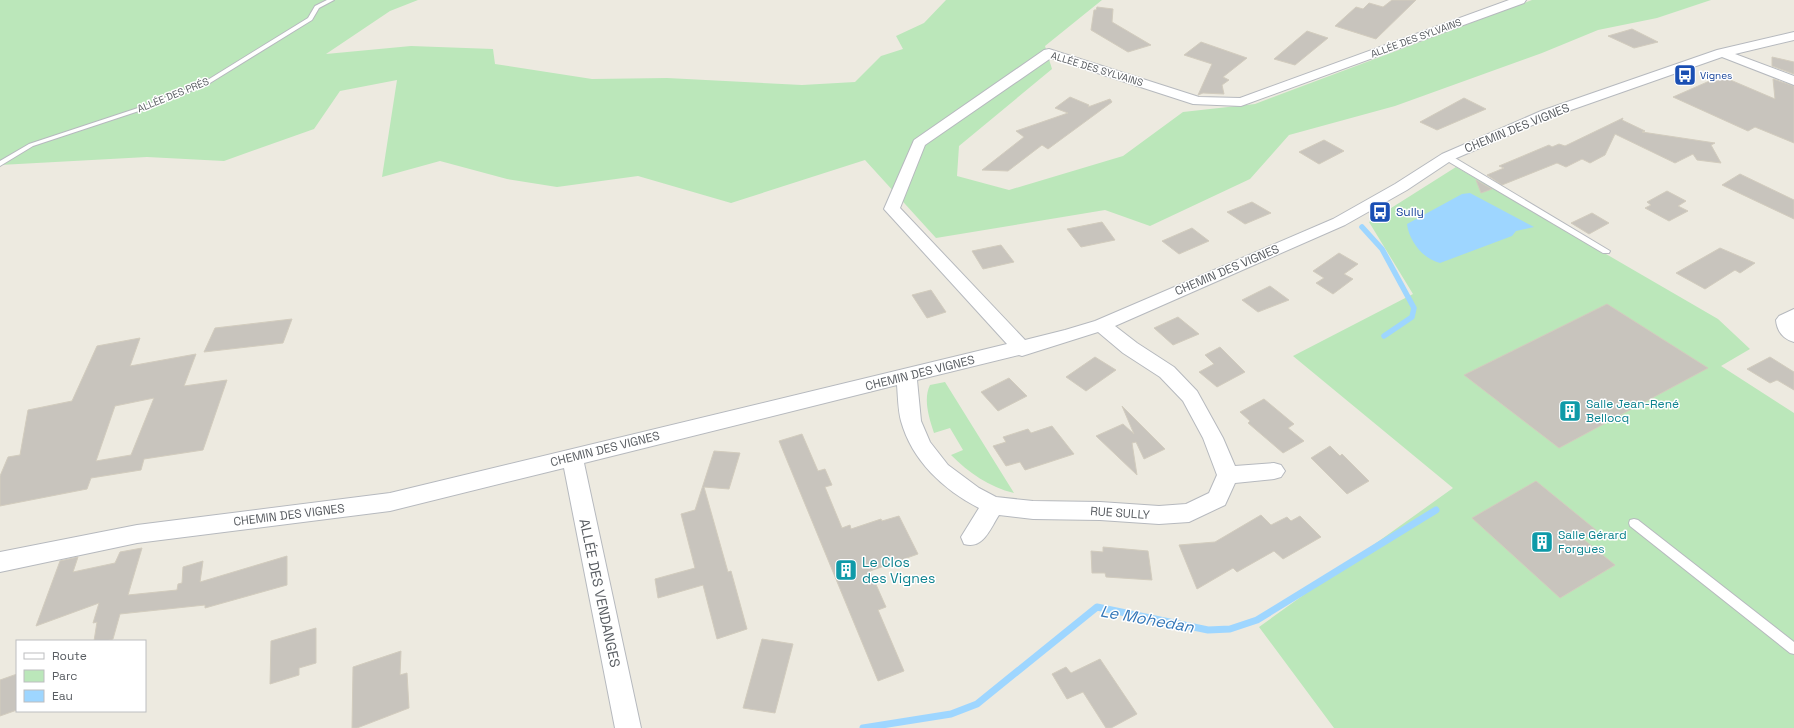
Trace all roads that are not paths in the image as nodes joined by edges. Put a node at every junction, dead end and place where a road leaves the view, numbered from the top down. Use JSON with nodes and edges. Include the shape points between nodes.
{"nodes":[{"id":1,"x":331,"y":0,"type":"edge"},
{"id":2,"x":1520,"y":0,"type":"edge"},
{"id":3,"x":1794,"y":36,"type":"edge"},
{"id":4,"x":1722,"y":53,"type":"junction"},
{"id":5,"x":1794,"y":82,"type":"edge"},
{"id":6,"x":1447,"y":157,"type":"junction"},
{"id":7,"x":0,"y":164,"type":"edge"},
{"id":8,"x":1606,"y":251,"type":"dead end"},
{"id":9,"x":1794,"y":315,"type":"edge"},
{"id":10,"x":1100,"y":325,"type":"junction"},
{"id":11,"x":1794,"y":336,"type":"edge"},
{"id":12,"x":1022,"y":349,"type":"junction"},
{"id":13,"x":908,"y":376,"type":"junction"},
{"id":14,"x":572,"y":457,"type":"junction"},
{"id":15,"x":1274,"y":470,"type":"dead end"},
{"id":16,"x":1228,"y":475,"type":"junction"},
{"id":17,"x":993,"y":505,"type":"junction"},
{"id":18,"x":1634,"y":523,"type":"dead end"},
{"id":19,"x":972,"y":537,"type":"dead end"},
{"id":20,"x":0,"y":562,"type":"edge"},
{"id":21,"x":1794,"y":649,"type":"edge"},
{"id":22,"x":628,"y":728,"type":"edge"}],
"edges":[{"from":1,"to":7,"type":"lane","name":"ALLÉE DES PRÉS","via":[[317,7],[310,20],[208,82],[149,106],[31,145]]},
{"from":2,"to":12,"type":"street","name":"ALLÉE DES SYLVAINS","via":[[1241,102],[1198,101],[1048,53],[945,125],[919,144],[892,209]]},
{"from":3,"to":4,"type":"street","name":"CHEMIN DES VIGNES"},
{"from":4,"to":5,"type":"street"},
{"from":4,"to":6,"type":"street","name":"CHEMIN DES VIGNES","via":[[1546,114]]},
{"from":6,"to":8,"type":"lane"},
{"from":6,"to":10,"type":"street","name":"CHEMIN DES VIGNES","via":[[1339,222]]},
{"from":9,"to":11,"type":"street","via":[[1785,320],[1786,328]]},
{"from":10,"to":12,"type":"street","name":"CHEMIN DES VIGNES"},
{"from":10,"to":16,"type":"street","via":[[1167,372],[1190,396]]},
{"from":12,"to":13,"type":"street","name":"CHEMIN DES VIGNES"},
{"from":13,"to":14,"type":"street","name":"CHEMIN DES VIGNES"},
{"from":13,"to":17,"type":"street","name":"RUE SULLY","via":[[912,421],[921,446],[941,471],[971,494]]},
{"from":14,"to":20,"type":"street","name":"CHEMIN DES VIGNES","via":[[390,502],[137,534]]},
{"from":14,"to":22,"type":"street","name":"ALLÉE DES VENDANGES"},
{"from":15,"to":16,"type":"street"},
{"from":16,"to":17,"type":"street","name":"RUE SULLY","via":[[1217,499],[1190,513],[1158,516],[1100,510],[1033,510]]},
{"from":17,"to":19,"type":"street"},
{"from":18,"to":21,"type":"lane"}]}
